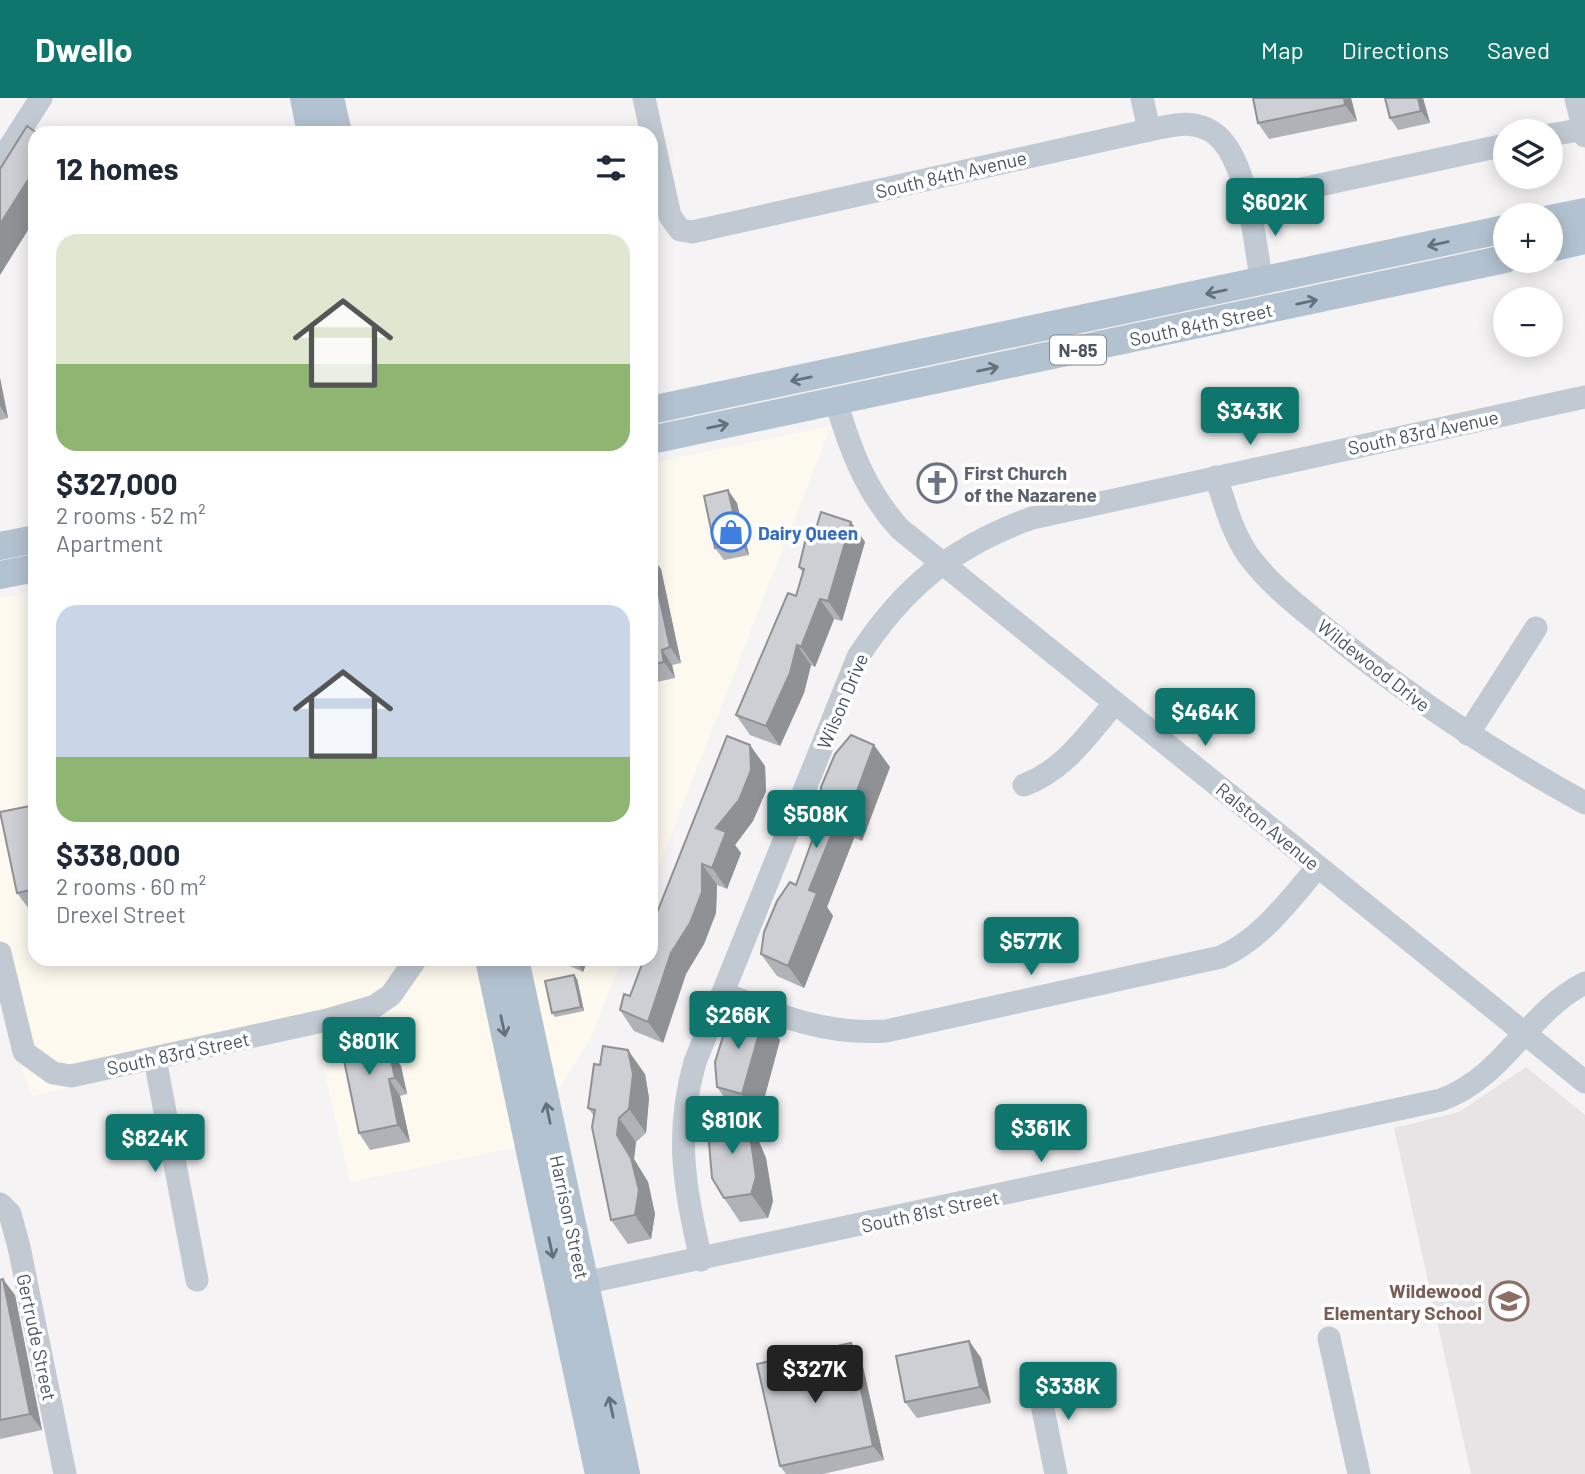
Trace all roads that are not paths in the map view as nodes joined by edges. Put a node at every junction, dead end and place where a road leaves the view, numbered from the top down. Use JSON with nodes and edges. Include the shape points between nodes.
{"nodes":[{"id":1,"x":41,"y":98,"type":"edge"},
{"id":2,"x":304,"y":98,"type":"edge"},
{"id":3,"x":330,"y":98,"type":"edge"},
{"id":4,"x":644,"y":98,"type":"edge"},
{"id":5,"x":1142,"y":98,"type":"edge"},
{"id":6,"x":1576,"y":98,"type":"edge"},
{"id":7,"x":310,"y":126,"type":"edge"},
{"id":8,"x":336,"y":126,"type":"edge"},
{"id":9,"x":650,"y":126,"type":"edge"},
{"id":10,"x":1149,"y":130,"type":"junction"},
{"id":11,"x":1584,"y":132,"type":"edge"},
{"id":12,"x":1563,"y":134,"type":"edge"},
{"id":13,"x":1493,"y":148,"type":"edge"},
{"id":14,"x":0,"y":162,"type":"edge"},
{"id":15,"x":658,"y":162,"type":"edge"},
{"id":16,"x":1246,"y":201,"type":"junction"},
{"id":17,"x":1585,"y":212,"type":"edge"},
{"id":18,"x":1563,"y":216,"type":"edge"},
{"id":19,"x":1493,"y":232,"type":"edge"},
{"id":20,"x":1585,"y":240,"type":"edge"},
{"id":21,"x":1563,"y":245,"type":"edge"},
{"id":22,"x":1493,"y":262,"type":"edge"},
{"id":23,"x":1262,"y":283,"type":"junction"},
{"id":24,"x":991,"y":340,"type":"junction"},
{"id":25,"x":1585,"y":397,"type":"edge"},
{"id":26,"x":836,"y":401,"type":"junction"},
{"id":27,"x":658,"y":409,"type":"edge"},
{"id":28,"x":658,"y":439,"type":"edge"},
{"id":29,"x":1216,"y":477,"type":"junction"},
{"id":30,"x":28,"y":540,"type":"edge"},
{"id":31,"x":0,"y":546,"type":"edge"},
{"id":32,"x":942,"y":564,"type":"junction"},
{"id":33,"x":28,"y":569,"type":"edge"},
{"id":34,"x":0,"y":575,"type":"edge"},
{"id":35,"x":1536,"y":628,"type":"dead end"},
{"id":36,"x":1115,"y":703,"type":"junction"},
{"id":37,"x":1468,"y":734,"type":"junction"},
{"id":38,"x":1024,"y":785,"type":"dead end"},
{"id":39,"x":1585,"y":803,"type":"edge"},
{"id":40,"x":1318,"y":867,"type":"junction"},
{"id":41,"x":0,"y":953,"type":"edge"},
{"id":42,"x":411,"y":966,"type":"edge"},
{"id":43,"x":491,"y":966,"type":"edge"},
{"id":44,"x":516,"y":966,"type":"edge"},
{"id":45,"x":1585,"y":984,"type":"edge"},
{"id":46,"x":724,"y":993,"type":"junction"},
{"id":47,"x":1525,"y":1035,"type":"junction"},
{"id":48,"x":155,"y":1059,"type":"junction"},
{"id":49,"x":1585,"y":1082,"type":"edge"},
{"id":50,"x":0,"y":1204,"type":"edge"},
{"id":51,"x":701,"y":1260,"type":"junction"},
{"id":52,"x":197,"y":1280,"type":"dead end"},
{"id":53,"x":572,"y":1286,"type":"junction"},
{"id":54,"x":1329,"y":1338,"type":"dead end"},
{"id":55,"x":1037,"y":1379,"type":"dead end"},
{"id":56,"x":65,"y":1474,"type":"edge"},
{"id":57,"x":599,"y":1474,"type":"edge"},
{"id":58,"x":626,"y":1474,"type":"edge"},
{"id":59,"x":1056,"y":1474,"type":"edge"},
{"id":60,"x":1359,"y":1474,"type":"edge"}],
"edges":[{"from":1,"to":14,"type":"street"},
{"from":2,"to":7,"type":"main road"},
{"from":3,"to":8,"type":"main road"},
{"from":4,"to":9,"type":"street","name":"South 84th Avenue"},
{"from":5,"to":10,"type":"street"},
{"from":6,"to":11,"type":"street"},
{"from":10,"to":15,"type":"street","name":"South 84th Avenue","via":[[692,232],[680,230],[670,216]]},
{"from":10,"to":16,"type":"street","name":"South 84th Avenue","via":[[1185,124],[1220,136],[1234,156]]},
{"from":11,"to":12,"type":"street"},
{"from":13,"to":16,"type":"street"},
{"from":16,"to":23,"type":"street"},
{"from":17,"to":18,"type":"main road"},
{"from":19,"to":23,"type":"main road","name":"South 84th Street","number":"N-85","one_way":true},
{"from":20,"to":21,"type":"main road"},
{"from":26,"to":22,"type":"main road","name":"South 84th Street","number":"N-85","one_way":true},
{"from":23,"to":24,"type":"main road","name":"South 84th Street","number":"N-85","one_way":true},
{"from":24,"to":26,"type":"main road","via":[[961,357],[854,381]]},
{"from":24,"to":27,"type":"main road","name":"South 84th Street","number":"N-85","one_way":true},
{"from":25,"to":29,"type":"street","name":"South 83rd Avenue"},
{"from":28,"to":26,"type":"main road","name":"South 84th Street","number":"N-85","one_way":true},
{"from":26,"to":32,"type":"street","name":"Ralston Avenue","via":[[853,457],[884,511]]},
{"from":29,"to":32,"type":"street","name":"South 83rd Avenue","via":[[1031,518],[968,546]]},
{"from":29,"to":37,"type":"street","name":"Wildewood Drive","via":[[1235,532],[1261,572],[1357,654]]},
{"from":30,"to":31,"type":"main road"},
{"from":32,"to":36,"type":"street","name":"Ralston Avenue"},
{"from":32,"to":46,"type":"street","name":"Wilson Drive","via":[[904,595],[858,657]]},
{"from":33,"to":34,"type":"main road"},
{"from":35,"to":37,"type":"street"},
{"from":36,"to":38,"type":"street","via":[[1061,767]]},
{"from":36,"to":40,"type":"street","name":"Ralston Avenue"},
{"from":37,"to":39,"type":"street","name":"Wildewood Drive"},
{"from":40,"to":46,"type":"street","via":[[1265,929],[1221,957],[886,1031],[831,1030],[802,1024]]},
{"from":40,"to":47,"type":"street","name":"Ralston Avenue"},
{"from":41,"to":48,"type":"street","name":"South 83rd Street","via":[[24,1052],[39,1065],[71,1076]]},
{"from":42,"to":48,"type":"street","name":"South 83rd Street","via":[[391,995],[374,1006]]},
{"from":43,"to":53,"type":"main road","name":"Harrison Street","one_way":true},
{"from":53,"to":44,"type":"main road","name":"Harrison Street","one_way":true},
{"from":45,"to":47,"type":"street","name":"South 81st Street","via":[[1553,1003]]},
{"from":46,"to":51,"type":"street","name":"Wilson Drive","via":[[695,1062],[683,1112],[682,1165]]},
{"from":47,"to":49,"type":"street","name":"Ralston Avenue"},
{"from":47,"to":51,"type":"street","name":"South 81st Street","via":[[1490,1072],[1441,1100]]},
{"from":48,"to":52,"type":"street"},
{"from":50,"to":56,"type":"street","name":"Gertrude Street","via":[[10,1214],[19,1247]]},
{"from":51,"to":53,"type":"street","name":"South 81st Street"},
{"from":53,"to":57,"type":"main road","name":"Harrison Street"},
{"from":58,"to":53,"type":"main road","name":"Harrison Street","one_way":true},
{"from":54,"to":60,"type":"street"},
{"from":55,"to":59,"type":"street"}]}
